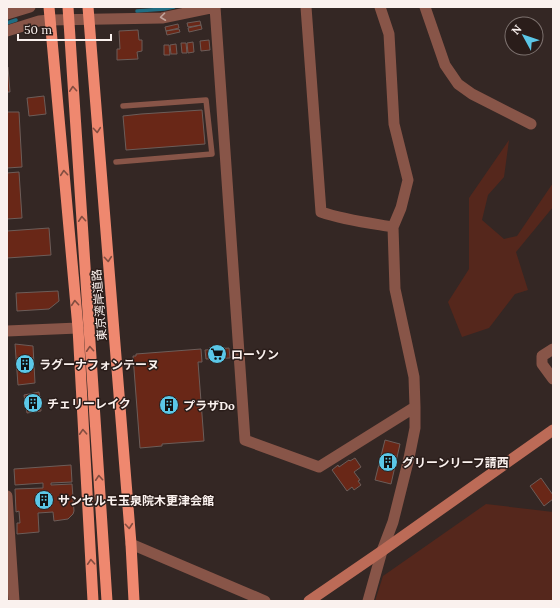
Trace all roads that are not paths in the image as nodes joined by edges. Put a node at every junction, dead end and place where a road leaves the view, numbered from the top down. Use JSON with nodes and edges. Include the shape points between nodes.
{"nodes":[{"id":1,"x":30,"y":7,"type":"edge"},
{"id":2,"x":49,"y":7,"type":"edge"},
{"id":3,"x":68,"y":7,"type":"edge"},
{"id":4,"x":88,"y":7,"type":"edge"},
{"id":5,"x":215,"y":7,"type":"edge"},
{"id":6,"x":306,"y":7,"type":"edge"},
{"id":7,"x":380,"y":7,"type":"edge"},
{"id":8,"x":425,"y":7,"type":"edge"},
{"id":9,"x":7,"y":14,"type":"edge"},
{"id":10,"x":89,"y":19,"type":"junction"},
{"id":11,"x":50,"y":20,"type":"junction"},
{"id":12,"x":7,"y":31,"type":"edge"},
{"id":13,"x":123,"y":106,"type":"dead end"},
{"id":14,"x":531,"y":124,"type":"dead end"},
{"id":15,"x":116,"y":162,"type":"dead end"},
{"id":16,"x":393,"y":227,"type":"junction"},
{"id":17,"x":78,"y":328,"type":"junction"},
{"id":18,"x":7,"y":331,"type":"edge"},
{"id":19,"x":553,"y":349,"type":"edge"},
{"id":20,"x":553,"y":379,"type":"edge"},
{"id":21,"x":415,"y":407,"type":"junction"},
{"id":22,"x":553,"y":430,"type":"edge"},
{"id":23,"x":7,"y":496,"type":"edge"},
{"id":24,"x":131,"y":544,"type":"junction"},
{"id":25,"x":382,"y":551,"type":"junction"},
{"id":26,"x":9,"y":567,"type":"edge"},
{"id":27,"x":14,"y":601,"type":"edge"},
{"id":28,"x":93,"y":601,"type":"edge"},
{"id":29,"x":107,"y":601,"type":"edge"},
{"id":30,"x":134,"y":601,"type":"edge"},
{"id":31,"x":265,"y":601,"type":"edge"},
{"id":32,"x":309,"y":601,"type":"edge"},
{"id":33,"x":368,"y":601,"type":"edge"}],
"edges":[{"from":1,"to":9,"type":"street"},
{"from":2,"to":11,"type":"highway"},
{"from":29,"to":3,"type":"highway","name":"東京湾岸道路","one_way":true,"bridge":true},
{"from":4,"to":10,"type":"highway","name":"東京湾岸道路"},
{"from":5,"to":10,"type":"street","one_way":true,"via":[[162,18]]},
{"from":5,"to":21,"type":"street","via":[[245,440],[319,467]]},
{"from":6,"to":16,"type":"street","via":[[321,212]]},
{"from":7,"to":16,"type":"street","via":[[389,34],[394,124],[408,180]]},
{"from":8,"to":14,"type":"street","via":[[445,65],[458,84],[472,94]]},
{"from":10,"to":11,"type":"street"},
{"from":10,"to":24,"type":"highway","name":"東京湾岸道路","one_way":true},
{"from":11,"to":12,"type":"street"},
{"from":17,"to":11,"type":"highway","one_way":true},
{"from":13,"to":15,"type":"lane","via":[[206,100],[212,154]]},
{"from":16,"to":21,"type":"street","via":[[395,289],[414,377]]},
{"from":17,"to":18,"type":"street"},
{"from":28,"to":17,"type":"highway","one_way":true},
{"from":19,"to":20,"type":"street","via":[[542,356],[542,364]]},
{"from":21,"to":25,"type":"street","via":[[415,428],[409,458],[393,522]]},
{"from":22,"to":25,"type":"main road"},
{"from":23,"to":26,"type":"street"},
{"from":24,"to":30,"type":"highway","name":"東京湾岸道路"},
{"from":24,"to":31,"type":"street"},
{"from":25,"to":32,"type":"main road"},
{"from":25,"to":33,"type":"street"},
{"from":26,"to":27,"type":"street"}]}
